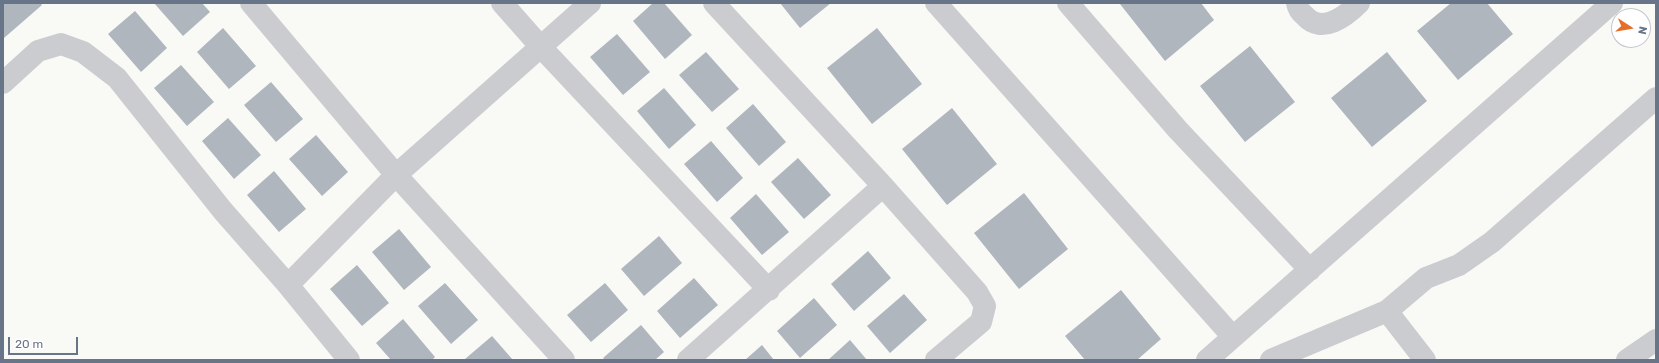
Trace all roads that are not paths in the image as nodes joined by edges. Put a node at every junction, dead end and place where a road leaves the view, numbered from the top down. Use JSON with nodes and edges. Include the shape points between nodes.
{"nodes":[{"id":1,"x":251,"y":3,"type":"edge"},
{"id":2,"x":502,"y":3,"type":"edge"},
{"id":3,"x":590,"y":3,"type":"edge"},
{"id":4,"x":714,"y":3,"type":"edge"},
{"id":5,"x":936,"y":3,"type":"edge"},
{"id":6,"x":1068,"y":3,"type":"edge"},
{"id":7,"x":1297,"y":3,"type":"edge"},
{"id":8,"x":1359,"y":3,"type":"edge"},
{"id":9,"x":1612,"y":3,"type":"edge"},
{"id":10,"x":540,"y":46,"type":"junction"},
{"id":11,"x":3,"y":83,"type":"edge"},
{"id":12,"x":1656,"y":98,"type":"edge"},
{"id":13,"x":396,"y":175,"type":"junction"},
{"id":14,"x":883,"y":186,"type":"junction"},
{"id":15,"x":1310,"y":270,"type":"junction"},
{"id":16,"x":288,"y":285,"type":"junction"},
{"id":17,"x":769,"y":290,"type":"junction"},
{"id":18,"x":1387,"y":311,"type":"junction"},
{"id":19,"x":1233,"y":338,"type":"junction"},
{"id":20,"x":1656,"y":340,"type":"edge"},
{"id":21,"x":349,"y":360,"type":"edge"},
{"id":22,"x":564,"y":360,"type":"edge"},
{"id":23,"x":688,"y":360,"type":"edge"},
{"id":24,"x":936,"y":360,"type":"edge"},
{"id":25,"x":1206,"y":360,"type":"edge"},
{"id":26,"x":1271,"y":360,"type":"edge"},
{"id":27,"x":1425,"y":360,"type":"edge"},
{"id":28,"x":1628,"y":360,"type":"edge"}],
"edges":[{"from":1,"to":13,"type":"street"},
{"from":2,"to":10,"type":"street"},
{"from":3,"to":10,"type":"street"},
{"from":4,"to":14,"type":"street"},
{"from":5,"to":19,"type":"street"},
{"from":6,"to":15,"type":"street","via":[[1178,130]]},
{"from":7,"to":8,"type":"street","via":[[1298,10],[1308,20],[1317,24],[1333,22],[1346,16]]},
{"from":9,"to":15,"type":"street"},
{"from":10,"to":13,"type":"street"},
{"from":10,"to":17,"type":"street"},
{"from":11,"to":16,"type":"street","via":[[38,51],[61,44],[83,52],[116,78],[223,211]]},
{"from":12,"to":18,"type":"street","via":[[1492,242],[1459,265],[1426,278]]},
{"from":13,"to":16,"type":"street"},
{"from":13,"to":22,"type":"street"},
{"from":14,"to":17,"type":"street"},
{"from":14,"to":24,"type":"street","via":[[978,292],[985,306],[981,322]]},
{"from":15,"to":19,"type":"street"},
{"from":16,"to":21,"type":"street"},
{"from":17,"to":23,"type":"street"},
{"from":18,"to":26,"type":"street"},
{"from":18,"to":27,"type":"street"},
{"from":19,"to":25,"type":"street"},
{"from":20,"to":28,"type":"street"}]}
